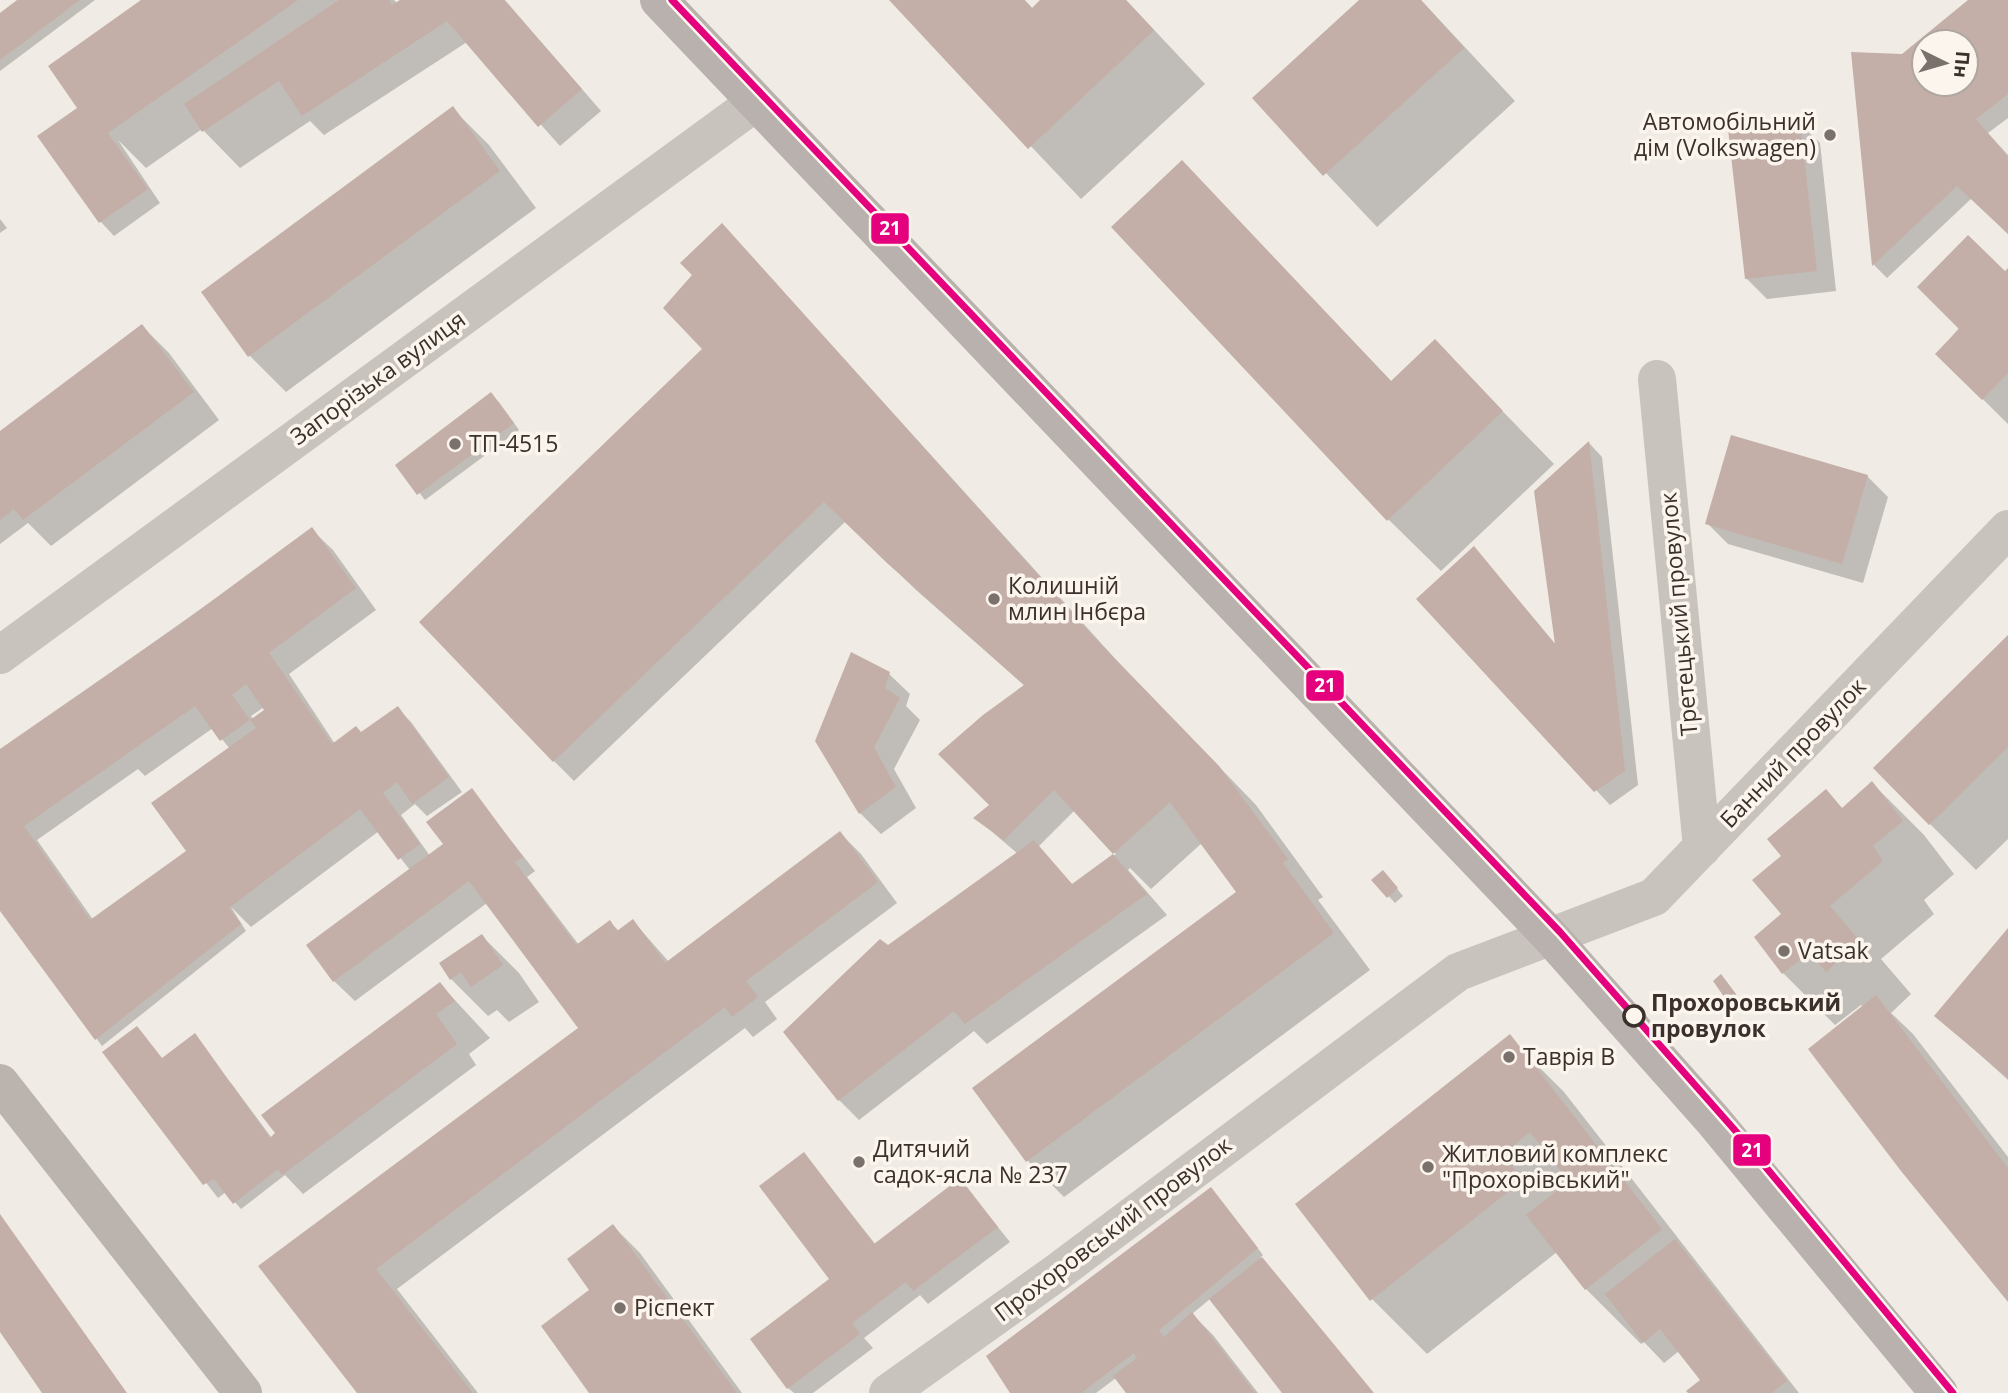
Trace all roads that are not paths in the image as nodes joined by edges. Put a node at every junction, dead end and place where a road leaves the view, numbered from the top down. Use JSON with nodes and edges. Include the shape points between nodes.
{"nodes":[{"id":1,"x":659,"y":0,"type":"edge"},
{"id":2,"x":756,"y":102,"type":"junction"},
{"id":3,"x":1657,"y":379,"type":"dead end"},
{"id":4,"x":2008,"y":529,"type":"edge"},
{"id":5,"x":0,"y":655,"type":"edge"},
{"id":6,"x":1702,"y":848,"type":"junction"},
{"id":7,"x":1550,"y":936,"type":"junction"},
{"id":8,"x":0,"y":1083,"type":"edge"},
{"id":9,"x":243,"y":1393,"type":"edge"},
{"id":10,"x":888,"y":1393,"type":"edge"},
{"id":11,"x":1939,"y":1393,"type":"edge"}],
"edges":[{"from":1,"to":2,"type":"main road"},
{"from":2,"to":5,"type":"street","name":"Запорізька вулиця"},
{"from":2,"to":7,"type":"main road"},
{"from":3,"to":6,"type":"street","name":"Третецький провулок"},
{"from":4,"to":6,"type":"street","name":"Банний провулок"},
{"from":6,"to":7,"type":"street","name":"Банний провулок","via":[[1654,897]]},
{"from":7,"to":10,"type":"street","name":"Прохоровський провулок","via":[[1458,972]]},
{"from":7,"to":11,"type":"main road","via":[[1713,1119]]},
{"from":8,"to":9,"type":"main road"}]}
